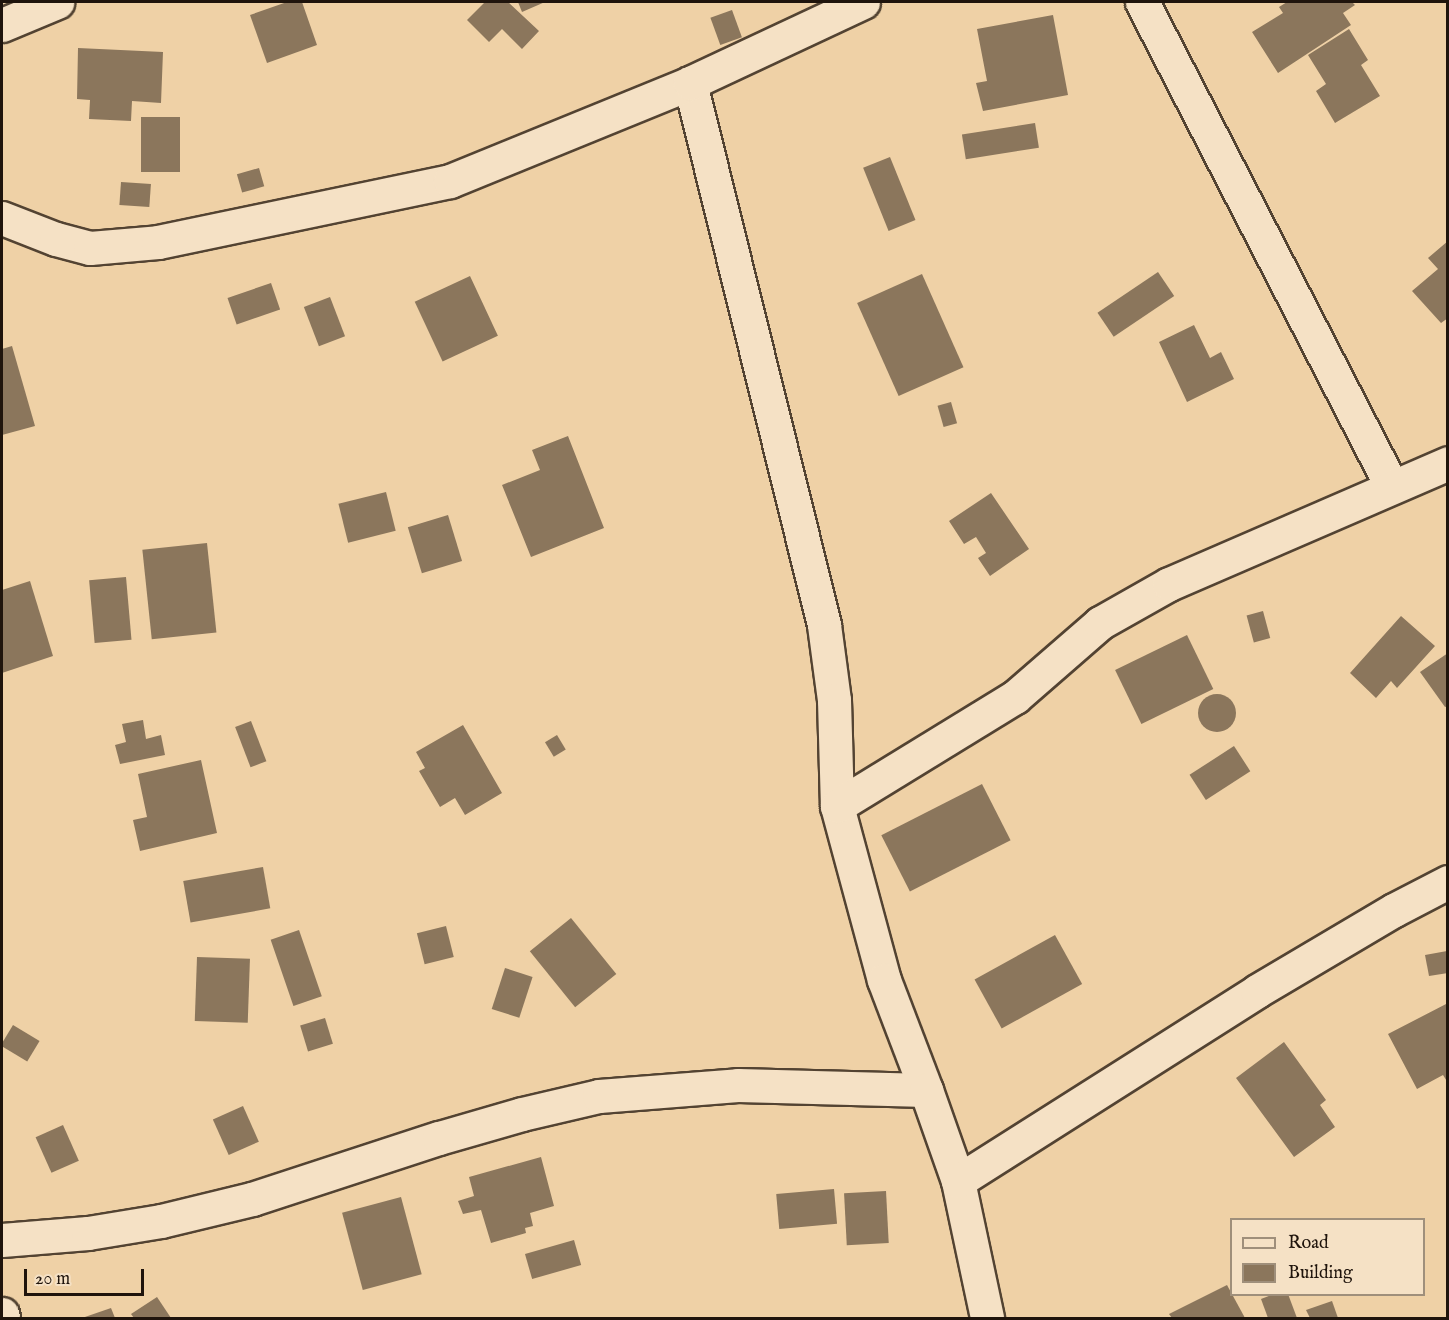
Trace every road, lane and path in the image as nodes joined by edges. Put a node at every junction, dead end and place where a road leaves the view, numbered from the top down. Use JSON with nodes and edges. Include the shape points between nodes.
{"nodes":[{"id":1,"x":57,"y":2,"type":"edge"},
{"id":2,"x":863,"y":2,"type":"edge"},
{"id":3,"x":1142,"y":2,"type":"edge"},
{"id":4,"x":2,"y":26,"type":"edge"},
{"id":5,"x":690,"y":83,"type":"junction"},
{"id":6,"x":2,"y":218,"type":"edge"},
{"id":7,"x":1448,"y":463,"type":"edge"},
{"id":8,"x":1391,"y":485,"type":"junction"},
{"id":9,"x":837,"y":806,"type":"junction"},
{"id":10,"x":1448,"y":882,"type":"edge"},
{"id":11,"x":926,"y":1090,"type":"junction"},
{"id":12,"x":958,"y":1181,"type":"junction"},
{"id":13,"x":2,"y":1240,"type":"edge"},
{"id":14,"x":987,"y":1318,"type":"edge"}],
"edges":[{"from":1,"to":4,"type":"street"},
{"from":2,"to":5,"type":"street"},
{"from":3,"to":8,"type":"street"},
{"from":5,"to":6,"type":"street","via":[[450,180],[158,242],[90,248]]},
{"from":5,"to":9,"type":"street","via":[[824,625],[834,700]]},
{"from":7,"to":8,"type":"street"},
{"from":8,"to":9,"type":"street","via":[[1169,584],[1100,623],[1016,697]]},
{"from":9,"to":11,"type":"street","via":[[884,980]]},
{"from":10,"to":12,"type":"street","via":[[1257,991]]},
{"from":11,"to":12,"type":"street"},
{"from":11,"to":13,"type":"street","via":[[738,1085],[599,1096],[522,1113],[252,1199],[88,1233]]},
{"from":12,"to":14,"type":"street"}]}
